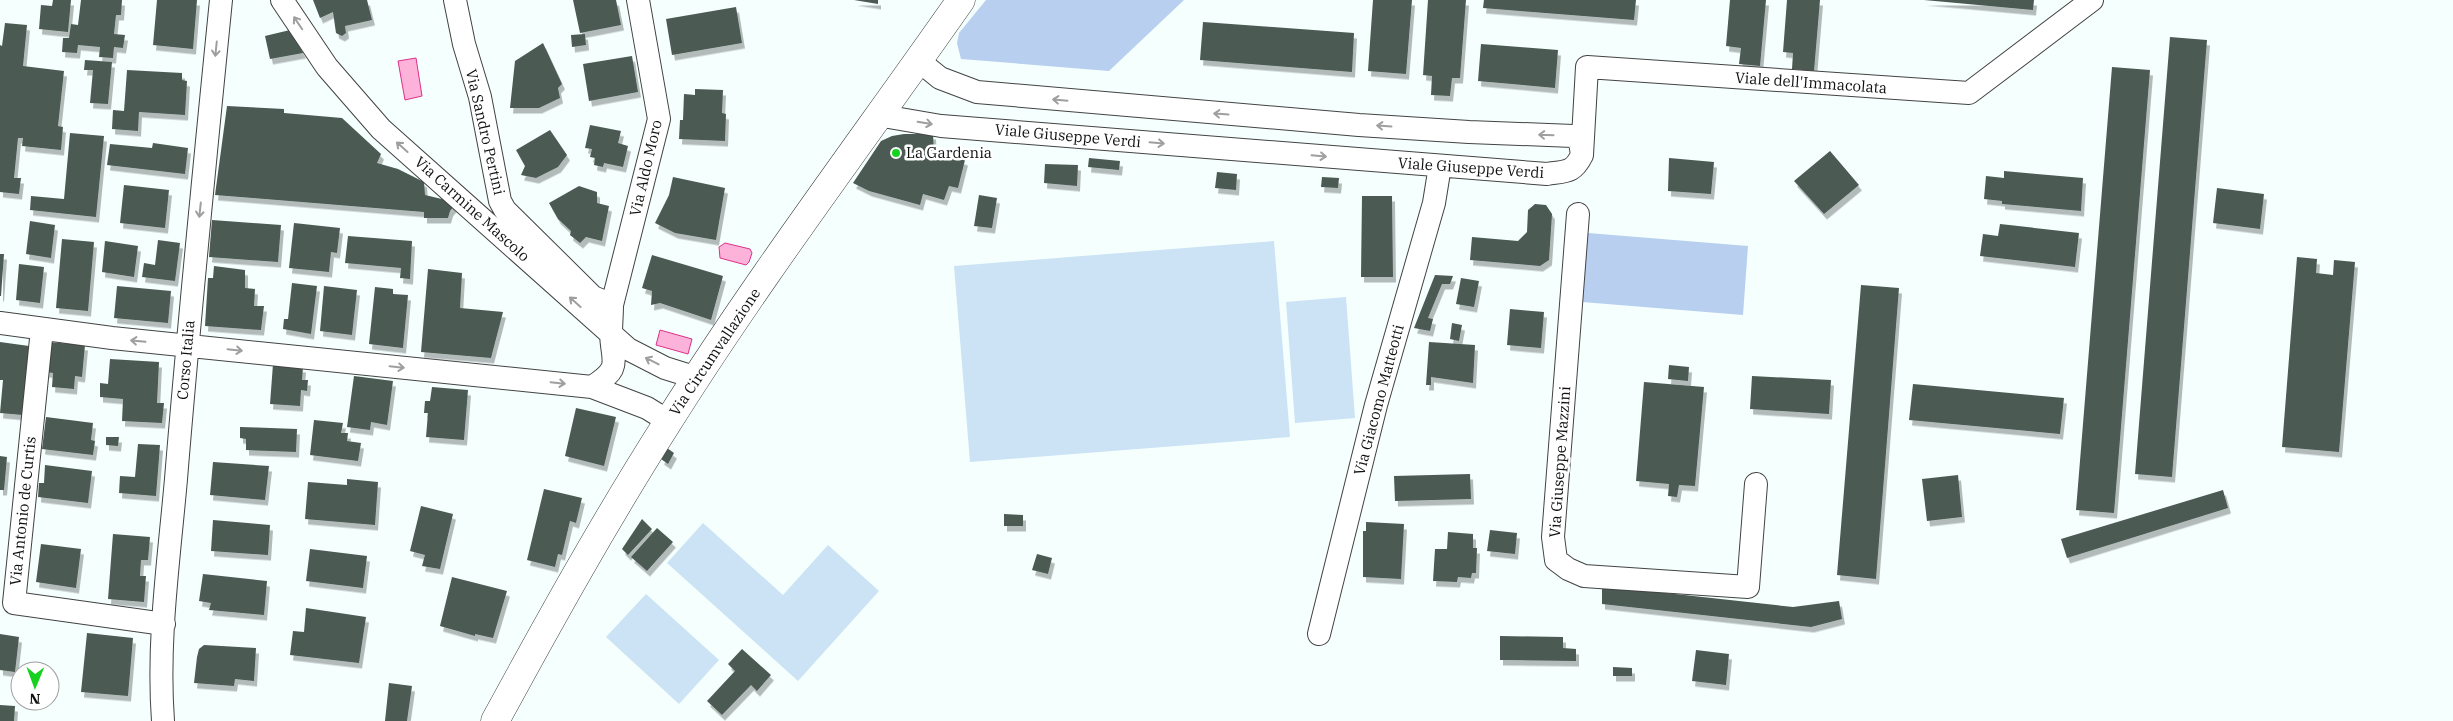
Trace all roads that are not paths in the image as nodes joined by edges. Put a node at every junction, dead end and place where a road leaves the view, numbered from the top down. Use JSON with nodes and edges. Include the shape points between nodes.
{"nodes":[{"id":1,"x":221,"y":0,"type":"edge"},
{"id":2,"x":282,"y":0,"type":"edge"},
{"id":3,"x":455,"y":0,"type":"edge"},
{"id":4,"x":638,"y":0,"type":"edge"},
{"id":5,"x":961,"y":0,"type":"edge"},
{"id":6,"x":2092,"y":0,"type":"edge"},
{"id":7,"x":919,"y":61,"type":"junction"},
{"id":8,"x":877,"y":115,"type":"junction"},
{"id":9,"x":1582,"y":154,"type":"junction"},
{"id":10,"x":1440,"y":166,"type":"junction"},
{"id":11,"x":1578,"y":214,"type":"dead end"},
{"id":12,"x":612,"y":306,"type":"junction"},
{"id":13,"x":0,"y":323,"type":"edge"},
{"id":14,"x":42,"y":329,"type":"junction"},
{"id":15,"x":611,"y":335,"type":"junction"},
{"id":16,"x":186,"y":345,"type":"junction"},
{"id":17,"x":697,"y":378,"type":"junction"},
{"id":18,"x":592,"y":387,"type":"junction"},
{"id":19,"x":668,"y":421,"type":"junction"},
{"id":20,"x":1756,"y":484,"type":"dead end"},
{"id":21,"x":164,"y":624,"type":"junction"},
{"id":22,"x":1319,"y":634,"type":"dead end"},
{"id":23,"x":163,"y":721,"type":"edge"},
{"id":24,"x":495,"y":721,"type":"edge"}],
"edges":[{"from":1,"to":16,"type":"street","name":"Corso Italia","one_way":true},
{"from":15,"to":2,"type":"street","name":"Via Carmine Mascolo","one_way":true,"via":[[382,128],[327,67]]},
{"from":3,"to":12,"type":"street","name":"Via Sandro Pertini","via":[[480,97],[500,201],[505,210],[593,297]]},
{"from":4,"to":12,"type":"street","name":"Via Aldo Moro","via":[[659,119]]},
{"from":5,"to":7,"type":"street","name":"Via Circumvallazione"},
{"from":6,"to":9,"type":"street","name":"Viale dell'Immacolata","via":[[1969,93],[1587,67]]},
{"from":7,"to":8,"type":"street","name":"Via Circumvallazione"},
{"from":9,"to":7,"type":"street","one_way":true,"via":[[1580,142],[1573,136],[1349,124],[977,92],[940,78]]},
{"from":8,"to":10,"type":"street","name":"Viale Giuseppe Verdi","one_way":true,"via":[[940,126]]},
{"from":8,"to":17,"type":"street","name":"Via Circumvallazione"},
{"from":9,"to":10,"type":"street","name":"Viale Giuseppe Verdi","via":[[1570,171],[1547,174]]},
{"from":10,"to":22,"type":"street","name":"Via Giacomo Matteotti","via":[[1434,203],[1376,405]]},
{"from":11,"to":20,"type":"street","name":"Via Giuseppe Mazzini","via":[[1553,537],[1556,560],[1584,576],[1748,587]]},
{"from":12,"to":15,"type":"street","name":"Via Aldo Moro"},
{"from":13,"to":14,"type":"street"},
{"from":16,"to":14,"type":"street","one_way":true},
{"from":14,"to":21,"type":"street","name":"Via Antonio de Curtis","via":[[14,603]]},
{"from":17,"to":15,"type":"street","name":"Via Carmine Mascolo","one_way":true,"via":[[665,368]]},
{"from":15,"to":18,"type":"street","name":"Via Aldo Moro","via":[[615,361],[605,379]]},
{"from":16,"to":18,"type":"street","one_way":true},
{"from":16,"to":21,"type":"street","name":"Corso Italia"},
{"from":17,"to":19,"type":"street","name":"Via Circumvallazione"},
{"from":18,"to":19,"type":"street","via":[[638,404]]},
{"from":19,"to":24,"type":"street","name":"Via Circumvallazione","via":[[552,617]]},
{"from":21,"to":23,"type":"street","name":"Corso Italia"}]}
